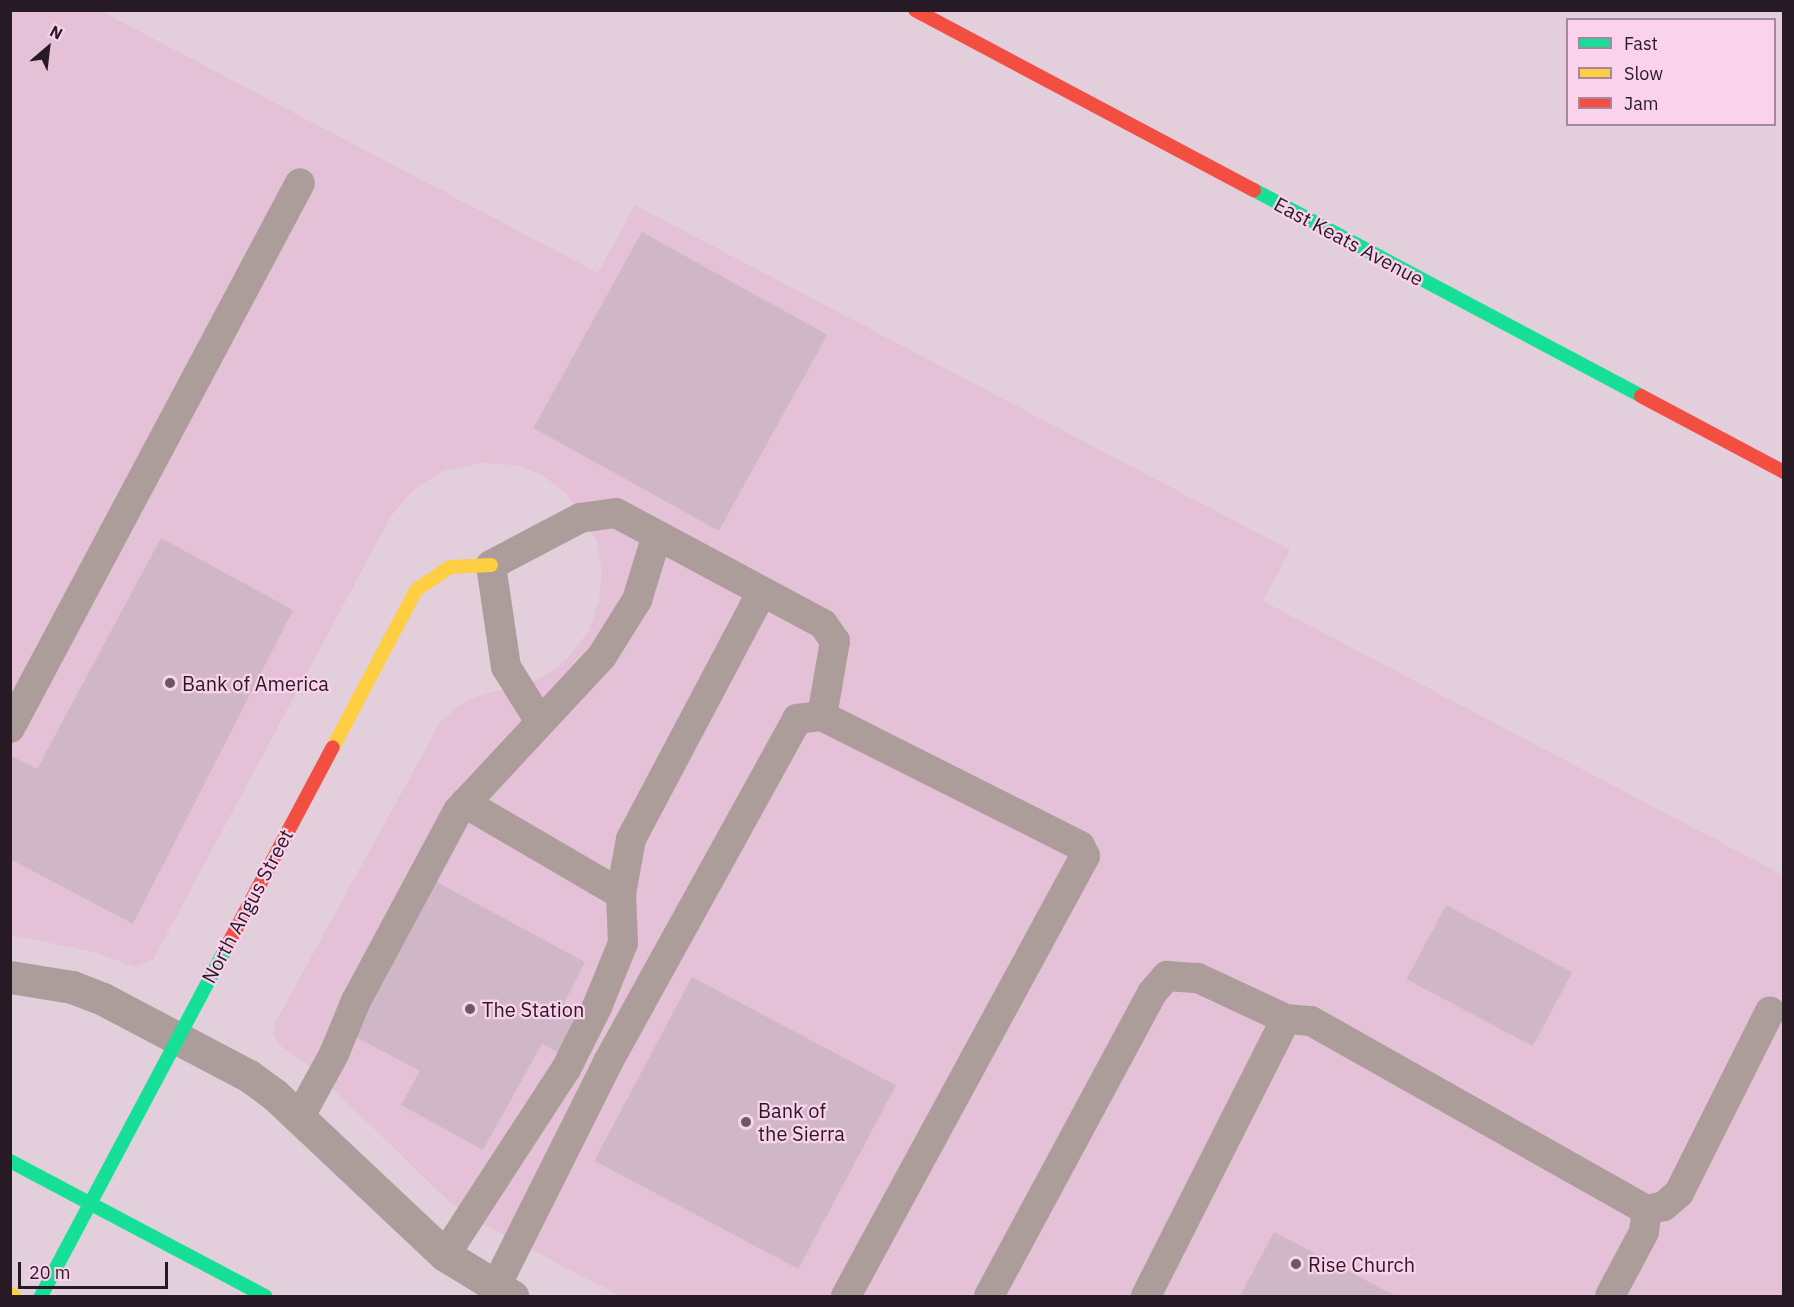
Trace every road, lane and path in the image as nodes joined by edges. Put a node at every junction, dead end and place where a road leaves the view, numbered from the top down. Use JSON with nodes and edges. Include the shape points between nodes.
{"nodes":[{"id":1,"x":915,"y":10,"type":"edge"},
{"id":2,"x":300,"y":183,"type":"dead end"},
{"id":3,"x":1784,"y":472,"type":"edge"},
{"id":4,"x":657,"y":535,"type":"junction"},
{"id":5,"x":491,"y":565,"type":"junction"},
{"id":6,"x":762,"y":592,"type":"junction"},
{"id":7,"x":822,"y":716,"type":"junction"},
{"id":8,"x":539,"y":720,"type":"junction"},
{"id":9,"x":10,"y":728,"type":"edge"},
{"id":10,"x":465,"y":803,"type":"junction"},
{"id":11,"x":621,"y":894,"type":"junction"},
{"id":12,"x":10,"y":977,"type":"edge"},
{"id":13,"x":1770,"y":1011,"type":"dead end"},
{"id":14,"x":1286,"y":1019,"type":"junction"},
{"id":15,"x":177,"y":1036,"type":"junction"},
{"id":16,"x":299,"y":1118,"type":"junction"},
{"id":17,"x":10,"y":1161,"type":"edge"},
{"id":18,"x":91,"y":1204,"type":"junction"},
{"id":19,"x":1647,"y":1210,"type":"junction"},
{"id":20,"x":446,"y":1255,"type":"junction"},
{"id":21,"x":503,"y":1292,"type":"edge"},
{"id":22,"x":10,"y":1294,"type":"edge"},
{"id":23,"x":15,"y":1296,"type":"edge"},
{"id":24,"x":41,"y":1296,"type":"edge"},
{"id":25,"x":265,"y":1296,"type":"edge"},
{"id":26,"x":846,"y":1296,"type":"edge"},
{"id":27,"x":989,"y":1296,"type":"edge"},
{"id":28,"x":1146,"y":1296,"type":"edge"},
{"id":29,"x":1610,"y":1296,"type":"edge"}],
"edges":[{"from":1,"to":3,"type":"street","name":"East Keats Avenue"},
{"from":2,"to":9,"type":"lane"},
{"from":4,"to":5,"type":"lane","via":[[616,513],[580,518]]},
{"from":4,"to":6,"type":"lane"},
{"from":4,"to":8,"type":"lane","via":[[636,600],[602,656]]},
{"from":5,"to":8,"type":"lane","via":[[506,667]]},
{"from":5,"to":15,"type":"street","name":"North Angus Street","via":[[450,567],[416,590]]},
{"from":6,"to":7,"type":"lane","via":[[823,624],[835,641]]},
{"from":6,"to":11,"type":"lane","via":[[631,839]]},
{"from":7,"to":21,"type":"lane","via":[[797,719],[608,1062]]},
{"from":7,"to":26,"type":"lane","via":[[1080,846],[1085,856]]},
{"from":8,"to":10,"type":"lane"},
{"from":10,"to":11,"type":"lane"},
{"from":10,"to":16,"type":"lane","via":[[356,1000],[334,1054]]},
{"from":11,"to":20,"type":"lane","via":[[623,943],[597,1007],[566,1069]]},
{"from":12,"to":15,"type":"street","via":[[72,987]]},
{"from":13,"to":19,"type":"lane","via":[[1679,1192],[1664,1206]]},
{"from":14,"to":19,"type":"lane","via":[[1311,1021]]},
{"from":14,"to":27,"type":"lane","via":[[1198,978],[1167,976],[1152,993]]},
{"from":14,"to":28,"type":"lane"},
{"from":15,"to":16,"type":"street","via":[[249,1076]]},
{"from":15,"to":18,"type":"street","name":"North Angus Street"},
{"from":16,"to":20,"type":"street"},
{"from":17,"to":18,"type":"street"},
{"from":18,"to":24,"type":"street","name":"North Angus Street"},
{"from":18,"to":25,"type":"street"},
{"from":19,"to":29,"type":"lane","via":[[1644,1232]]},
{"from":20,"to":21,"type":"street"},
{"from":22,"to":23,"type":"street"}]}
